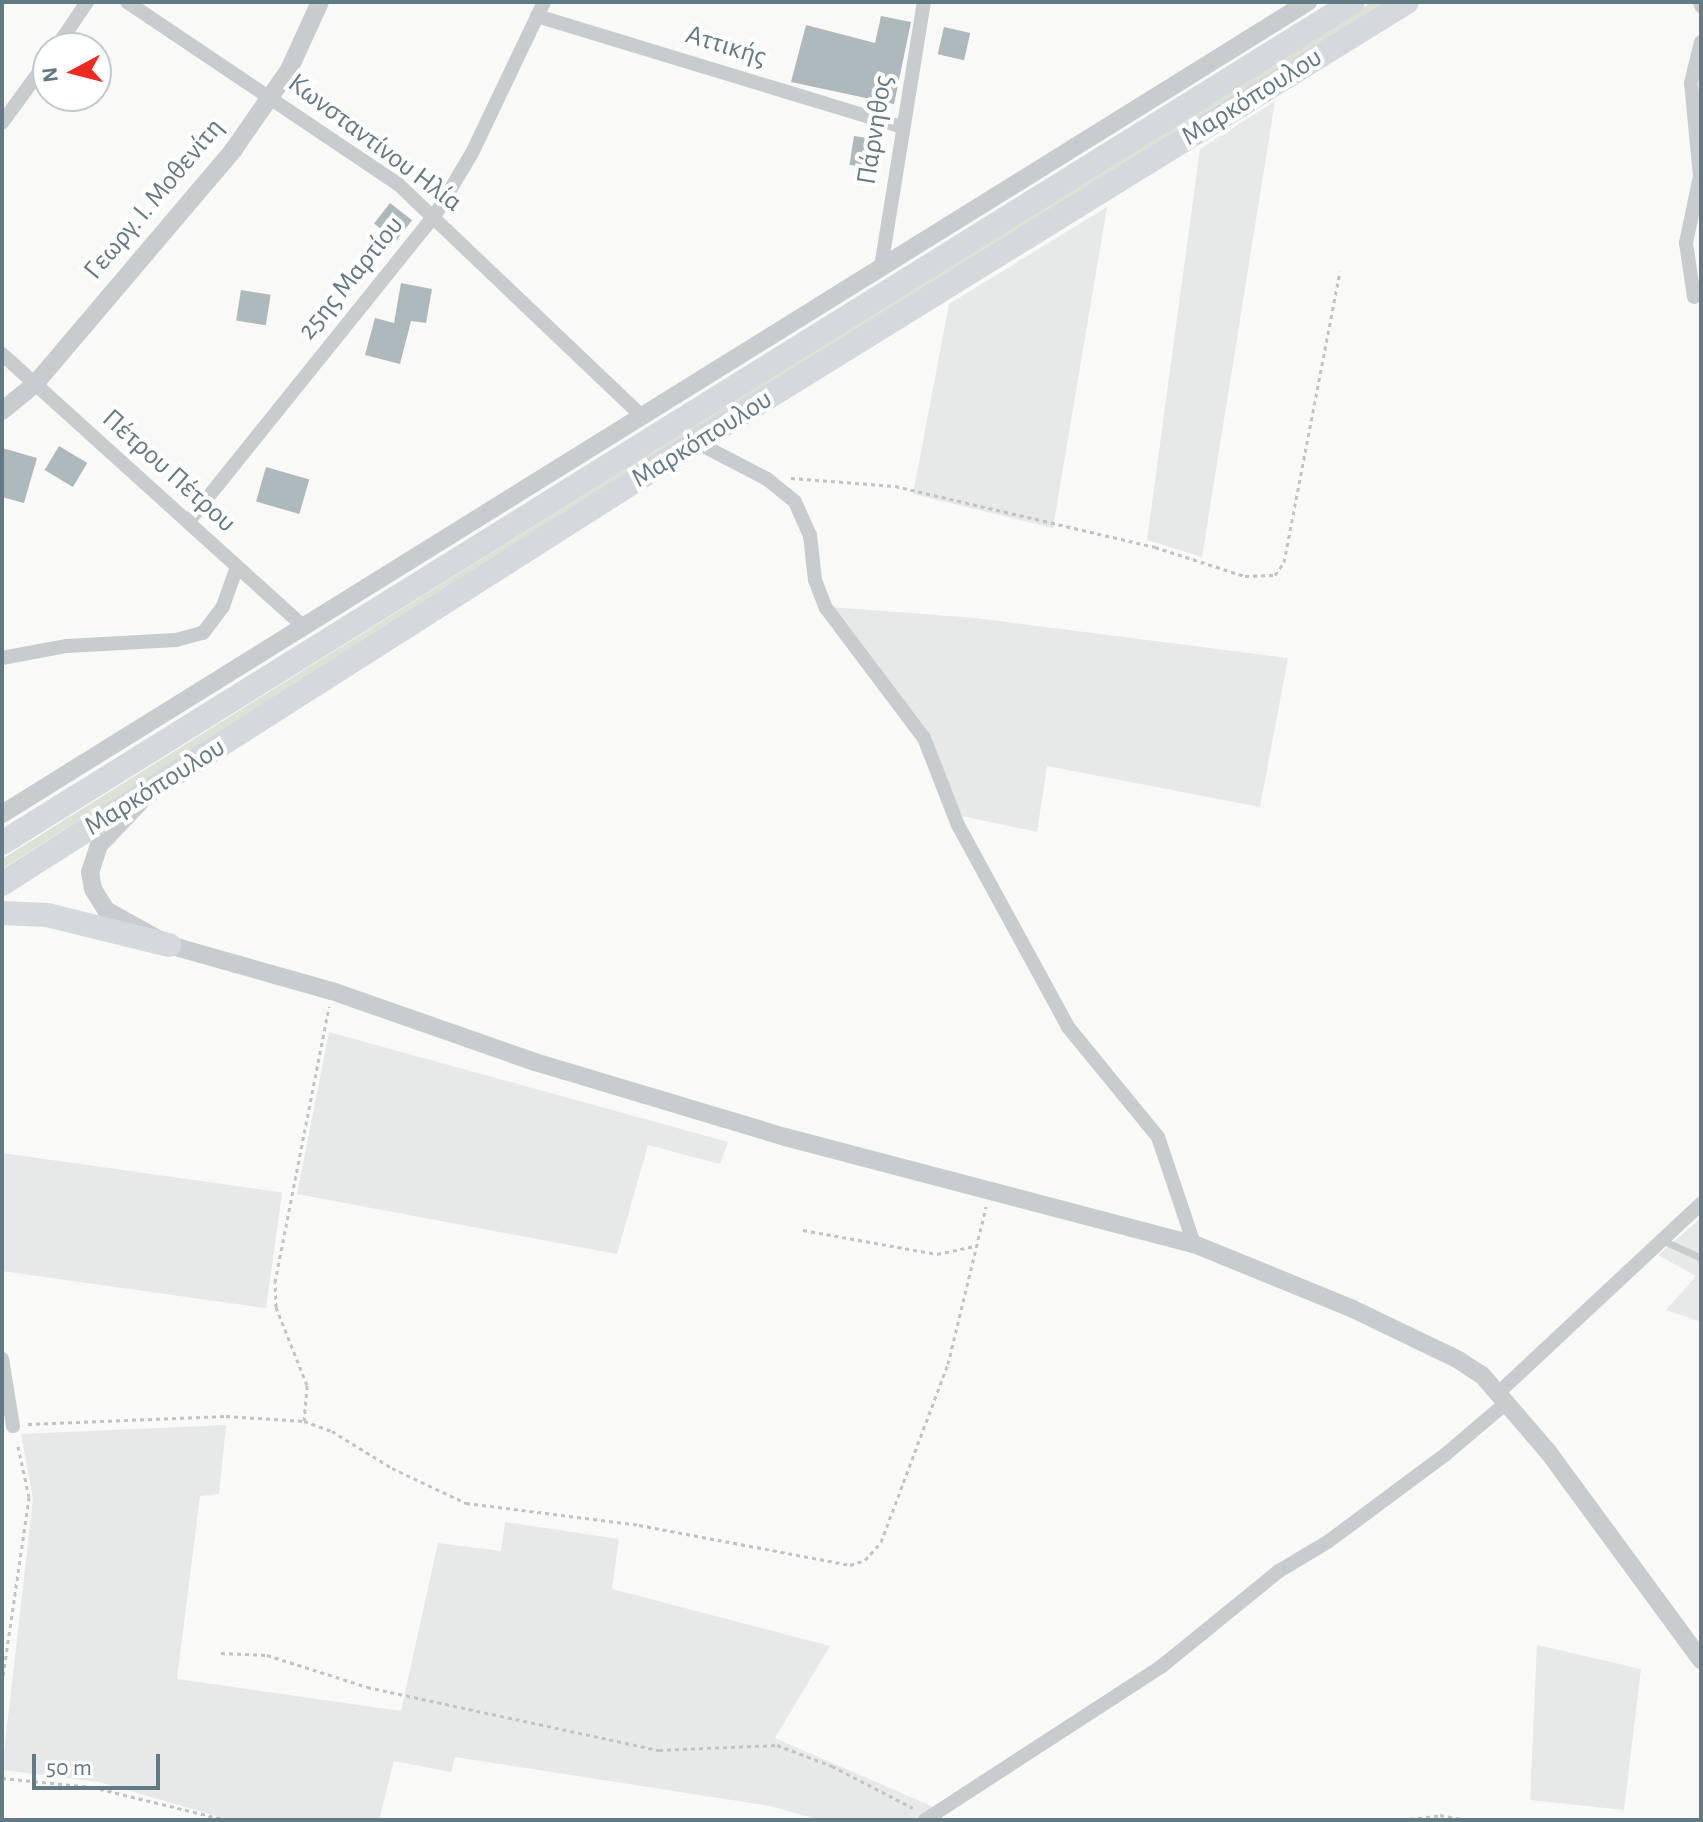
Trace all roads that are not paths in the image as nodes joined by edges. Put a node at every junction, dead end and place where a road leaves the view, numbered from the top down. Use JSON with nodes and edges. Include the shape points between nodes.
{"nodes":[{"id":1,"x":87,"y":2,"type":"edge"},
{"id":2,"x":127,"y":2,"type":"edge"},
{"id":3,"x":320,"y":2,"type":"edge"},
{"id":4,"x":924,"y":2,"type":"edge"},
{"id":5,"x":1308,"y":2,"type":"edge"},
{"id":6,"x":1353,"y":2,"type":"edge"},
{"id":7,"x":1407,"y":2,"type":"edge"},
{"id":8,"x":541,"y":9,"type":"edge"},
{"id":9,"x":67,"y":32,"type":"edge"},
{"id":10,"x":1701,"y":42,"type":"edge"},
{"id":11,"x":32,"y":82,"type":"edge"},
{"id":12,"x":272,"y":97,"type":"junction"},
{"id":13,"x":2,"y":123,"type":"edge"},
{"id":14,"x":900,"y":126,"type":"junction"},
{"id":15,"x":435,"y":215,"type":"junction"},
{"id":16,"x":881,"y":267,"type":"junction"},
{"id":17,"x":1694,"y":297,"type":"dead end"},
{"id":18,"x":2,"y":354,"type":"edge"},
{"id":19,"x":35,"y":384,"type":"junction"},
{"id":20,"x":2,"y":411,"type":"edge"},
{"id":21,"x":642,"y":416,"type":"junction"},
{"id":22,"x":696,"y":442,"type":"junction"},
{"id":23,"x":188,"y":522,"type":"junction"},
{"id":24,"x":237,"y":567,"type":"junction"},
{"id":25,"x":302,"y":625,"type":"junction"},
{"id":26,"x":2,"y":658,"type":"edge"},
{"id":27,"x":149,"y":791,"type":"junction"},
{"id":28,"x":2,"y":814,"type":"edge"},
{"id":29,"x":2,"y":843,"type":"edge"},
{"id":30,"x":2,"y":884,"type":"edge"},
{"id":31,"x":2,"y":913,"type":"edge"},
{"id":32,"x":169,"y":945,"type":"junction"},
{"id":33,"x":1701,"y":1204,"type":"edge"},
{"id":34,"x":1662,"y":1240,"type":"junction"},
{"id":35,"x":1194,"y":1244,"type":"junction"},
{"id":36,"x":1701,"y":1258,"type":"edge"},
{"id":37,"x":2,"y":1359,"type":"edge"},
{"id":38,"x":1501,"y":1399,"type":"junction"},
{"id":39,"x":13,"y":1426,"type":"road end"},
{"id":40,"x":1701,"y":1660,"type":"edge"},
{"id":41,"x":928,"y":1818,"type":"edge"}],
"edges":[{"from":1,"to":9,"type":"street"},
{"from":2,"to":12,"type":"street","name":"Κωνσταντίνου Ηλία"},
{"from":3,"to":12,"type":"street","name":"Γεωργ. Ι. Μοθενίτη"},
{"from":4,"to":14,"type":"street","name":"Πάρνηθος"},
{"from":5,"to":16,"type":"street"},
{"from":6,"to":29,"type":"highway","name":"Μαρκόπουλου"},
{"from":7,"to":22,"type":"highway","name":"Μαρκόπουλου"},
{"from":8,"to":14,"type":"street","name":"Αττικής"},
{"from":8,"to":15,"type":"street","name":"25ης Μαρτίου","via":[[472,153]]},
{"from":10,"to":17,"type":"street","via":[[1691,83],[1700,176],[1686,243]]},
{"from":11,"to":13,"type":"street"},
{"from":12,"to":15,"type":"street","name":"Κωνσταντίνου Ηλία"},
{"from":12,"to":19,"type":"street","name":"Γεωργ. Ι. Μοθενίτη"},
{"from":14,"to":16,"type":"street","name":"Πάρνηθος"},
{"from":15,"to":21,"type":"street","name":"Κωνσταντίνου Ηλία"},
{"from":15,"to":23,"type":"street","name":"25ης Μαρτίου"},
{"from":16,"to":21,"type":"street"},
{"from":18,"to":19,"type":"street","name":"Πέτρου Πέτρου"},
{"from":19,"to":20,"type":"street","name":"Γεωργ. Ι. Μοθενίτη"},
{"from":19,"to":23,"type":"street","name":"Πέτρου Πέτρου"},
{"from":21,"to":25,"type":"street"},
{"from":22,"to":27,"type":"highway","name":"Μαρκόπουλου"},
{"from":22,"to":35,"type":"street","via":[[767,479],[795,502],[810,535],[815,580],[826,608],[924,738],[958,825],[1068,1027],[1158,1137]]},
{"from":23,"to":24,"type":"street","name":"Πέτρου Πέτρου"},
{"from":24,"to":25,"type":"street","name":"Πέτρου Πέτρου"},
{"from":24,"to":26,"type":"street","via":[[223,606],[203,633]]},
{"from":25,"to":28,"type":"street"},
{"from":27,"to":30,"type":"highway","name":"Μαρκόπουλου"},
{"from":27,"to":32,"type":"street","via":[[99,845],[90,872],[106,910]]},
{"from":31,"to":32,"type":"highway","via":[[47,915]]},
{"from":32,"to":35,"type":"street","via":[[332,991],[535,1062],[785,1137]]},
{"from":33,"to":34,"type":"street"},
{"from":34,"to":36,"type":"lane"},
{"from":34,"to":38,"type":"street"},
{"from":35,"to":38,"type":"street","via":[[1353,1309],[1457,1359],[1482,1375]]},
{"from":37,"to":39,"type":"street"},
{"from":38,"to":40,"type":"street","via":[[1616,1540]]},
{"from":38,"to":41,"type":"street","via":[[1341,1532],[1279,1571],[1162,1666]]}]}
